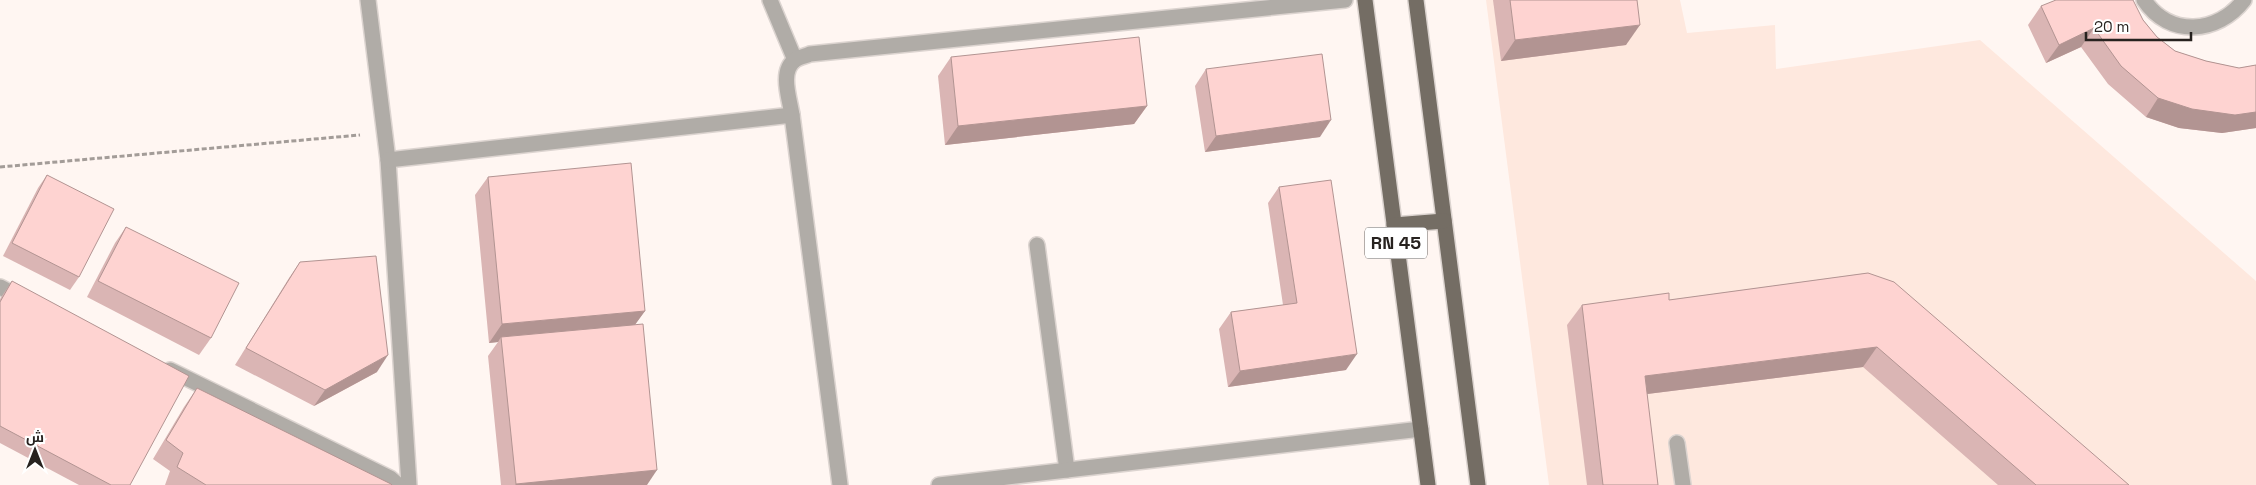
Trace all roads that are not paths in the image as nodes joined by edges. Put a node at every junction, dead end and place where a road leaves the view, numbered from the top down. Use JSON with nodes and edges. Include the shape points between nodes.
{"nodes":[{"id":1,"x":368,"y":0,"type":"edge"},
{"id":2,"x":770,"y":0,"type":"edge"},
{"id":3,"x":1345,"y":0,"type":"edge"},
{"id":4,"x":1365,"y":0,"type":"edge"},
{"id":5,"x":1416,"y":0,"type":"edge"},
{"id":6,"x":2144,"y":0,"type":"edge"},
{"id":7,"x":2244,"y":0,"type":"edge"},
{"id":8,"x":795,"y":60,"type":"junction"},
{"id":9,"x":792,"y":115,"type":"junction"},
{"id":10,"x":388,"y":160,"type":"junction"},
{"id":11,"x":1444,"y":221,"type":"junction"},
{"id":12,"x":1394,"y":225,"type":"junction"},
{"id":13,"x":1037,"y":244,"type":"dead end"},
{"id":14,"x":0,"y":287,"type":"edge"},
{"id":15,"x":36,"y":304,"type":"edge"},
{"id":16,"x":160,"y":365,"type":"edge"},
{"id":17,"x":1421,"y":429,"type":"junction"},
{"id":18,"x":1677,"y":443,"type":"dead end"},
{"id":19,"x":1067,"y":470,"type":"junction"},
{"id":20,"x":398,"y":485,"type":"edge"},
{"id":21,"x":409,"y":485,"type":"edge"},
{"id":22,"x":840,"y":485,"type":"edge"},
{"id":23,"x":939,"y":485,"type":"edge"},
{"id":24,"x":1428,"y":485,"type":"edge"},
{"id":25,"x":1478,"y":485,"type":"edge"},
{"id":26,"x":1683,"y":485,"type":"edge"}],
"edges":[{"from":1,"to":10,"type":"street"},
{"from":2,"to":8,"type":"street"},
{"from":3,"to":8,"type":"street","via":[[810,54]]},
{"from":4,"to":12,"type":"main road","number":"RN 45"},
{"from":5,"to":11,"type":"main road","number":"RN 45"},
{"from":6,"to":7,"type":"street","via":[[2164,20],[2182,26],[2201,27],[2219,22],[2235,12]]},
{"from":8,"to":9,"type":"street","via":[[786,79]]},
{"from":9,"to":10,"type":"street"},
{"from":9,"to":22,"type":"street"},
{"from":10,"to":21,"type":"street"},
{"from":11,"to":12,"type":"main road"},
{"from":11,"to":25,"type":"main road","number":"RN 45"},
{"from":12,"to":17,"type":"main road","number":"RN 45"},
{"from":13,"to":19,"type":"street"},
{"from":14,"to":15,"type":"street"},
{"from":16,"to":20,"type":"street","via":[[390,478]]},
{"from":17,"to":19,"type":"street"},
{"from":17,"to":24,"type":"main road","number":"RN 45"},
{"from":18,"to":26,"type":"street"},
{"from":19,"to":23,"type":"street"}]}
